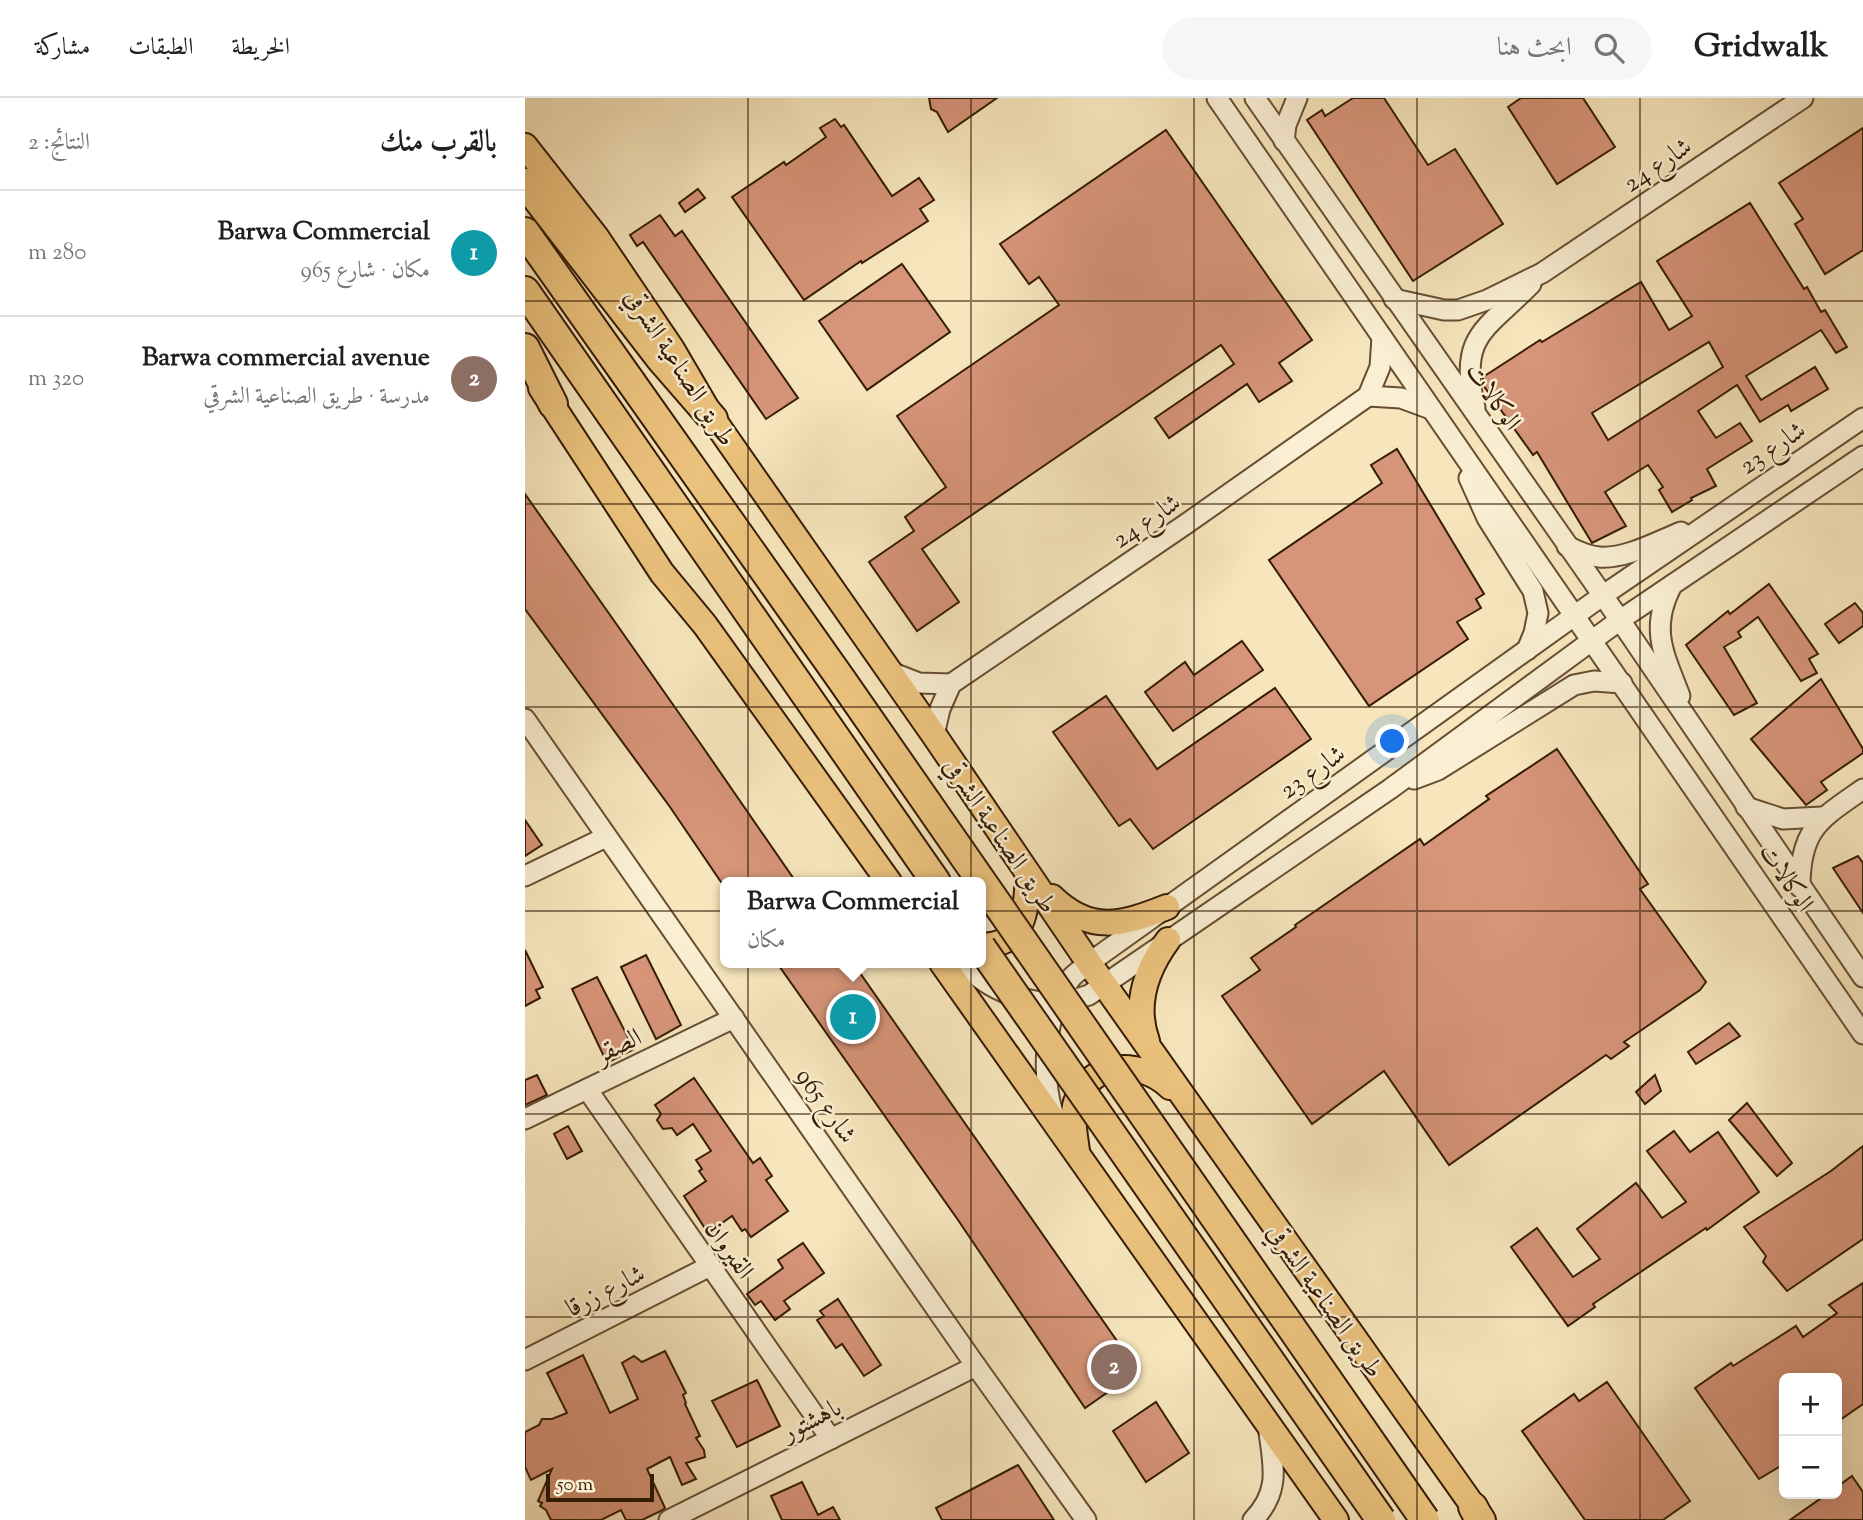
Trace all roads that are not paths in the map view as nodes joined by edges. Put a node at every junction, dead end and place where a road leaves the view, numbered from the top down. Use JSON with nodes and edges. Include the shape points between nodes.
{"nodes":[{"id":1,"x":1217,"y":98,"type":"edge"},
{"id":2,"x":1255,"y":98,"type":"edge"},
{"id":3,"x":1297,"y":98,"type":"edge"},
{"id":4,"x":1803,"y":98,"type":"edge"},
{"id":5,"x":1284,"y":141,"type":"junction"},
{"id":6,"x":525,"y":146,"type":"edge"},
{"id":7,"x":525,"y":183,"type":"edge"},
{"id":8,"x":525,"y":232,"type":"edge"},
{"id":9,"x":1542,"y":273,"type":"junction"},
{"id":10,"x":525,"y":291,"type":"edge"},
{"id":11,"x":1394,"y":299,"type":"junction"},
{"id":12,"x":1382,"y":337,"type":"junction"},
{"id":13,"x":525,"y":348,"type":"edge"},
{"id":14,"x":525,"y":368,"type":"edge"},
{"id":15,"x":1368,"y":396,"type":"junction"},
{"id":16,"x":553,"y":404,"type":"junction"},
{"id":17,"x":1432,"y":409,"type":"junction"},
{"id":18,"x":1477,"y":417,"type":"junction"},
{"id":19,"x":1863,"y":418,"type":"edge"},
{"id":20,"x":713,"y":419,"type":"junction"},
{"id":21,"x":1452,"y":439,"type":"junction"},
{"id":22,"x":1863,"y":456,"type":"edge"},
{"id":23,"x":1711,"y":520,"type":"junction"},
{"id":24,"x":1567,"y":546,"type":"junction"},
{"id":25,"x":1673,"y":583,"type":"junction"},
{"id":26,"x":1602,"y":596,"type":"junction"},
{"id":27,"x":1576,"y":615,"type":"junction"},
{"id":28,"x":1620,"y":620,"type":"junction"},
{"id":29,"x":1593,"y":639,"type":"junction"},
{"id":30,"x":1527,"y":650,"type":"junction"},
{"id":31,"x":888,"y":671,"type":"junction"},
{"id":32,"x":1622,"y":683,"type":"junction"},
{"id":33,"x":951,"y":684,"type":"junction"},
{"id":34,"x":525,"y":719,"type":"edge"},
{"id":35,"x":1689,"y":724,"type":"junction"},
{"id":36,"x":934,"y":735,"type":"junction"},
{"id":37,"x":1390,"y":789,"type":"junction"},
{"id":38,"x":1863,"y":789,"type":"edge"},
{"id":39,"x":1746,"y":807,"type":"junction"},
{"id":40,"x":1822,"y":817,"type":"junction"},
{"id":41,"x":606,"y":837,"type":"junction"},
{"id":42,"x":1028,"y":874,"type":"junction"},
{"id":43,"x":525,"y":876,"type":"edge"},
{"id":44,"x":885,"y":877,"type":"edge"},
{"id":45,"x":933,"y":877,"type":"edge"},
{"id":46,"x":978,"y":877,"type":"edge"},
{"id":47,"x":1800,"y":887,"type":"junction"},
{"id":48,"x":986,"y":888,"type":"edge"},
{"id":49,"x":1167,"y":907,"type":"junction"},
{"id":50,"x":1168,"y":940,"type":"junction"},
{"id":51,"x":986,"y":945,"type":"edge"},
{"id":52,"x":986,"y":953,"type":"edge"},
{"id":53,"x":1089,"y":963,"type":"junction"},
{"id":54,"x":947,"y":968,"type":"edge"},
{"id":55,"x":968,"y":968,"type":"edge"},
{"id":56,"x":1863,"y":977,"type":"edge"},
{"id":57,"x":1104,"y":985,"type":"junction"},
{"id":58,"x":1059,"y":1004,"type":"junction"},
{"id":59,"x":734,"y":1018,"type":"junction"},
{"id":60,"x":1863,"y":1034,"type":"edge"},
{"id":61,"x":1151,"y":1051,"type":"junction"},
{"id":62,"x":587,"y":1089,"type":"junction"},
{"id":63,"x":1186,"y":1102,"type":"junction"},
{"id":64,"x":525,"y":1119,"type":"edge"},
{"id":65,"x":1055,"y":1121,"type":"junction"},
{"id":66,"x":1077,"y":1152,"type":"junction"},
{"id":67,"x":710,"y":1266,"type":"junction"},
{"id":68,"x":525,"y":1360,"type":"edge"},
{"id":69,"x":976,"y":1366,"type":"junction"},
{"id":70,"x":1268,"y":1422,"type":"junction"},
{"id":71,"x":831,"y":1439,"type":"junction"},
{"id":72,"x":1479,"y":1516,"type":"edge"},
{"id":73,"x":669,"y":1520,"type":"edge"},
{"id":74,"x":1086,"y":1520,"type":"edge"},
{"id":75,"x":1253,"y":1520,"type":"edge"},
{"id":76,"x":1336,"y":1520,"type":"edge"},
{"id":77,"x":1381,"y":1520,"type":"edge"},
{"id":78,"x":1425,"y":1520,"type":"edge"}],
"edges":[{"from":1,"to":12,"type":"street","name":"الوكالات"},
{"from":2,"to":5,"type":"street","name":"الوكالات"},
{"from":3,"to":5,"type":"street"},
{"from":4,"to":9,"type":"street","name":"شارع 24"},
{"from":5,"to":11,"type":"street","name":"الوكالات"},
{"from":6,"to":20,"type":"main road","name":"طريق الصناعية الشرقي","via":[[597,239]]},
{"from":7,"to":20,"type":"highway"},
{"from":8,"to":46,"type":"highway","name":"طريق الصناعية الشرقي","bridge":true},
{"from":9,"to":11,"type":"street","name":"شارع 24","via":[[1458,310]]},
{"from":9,"to":18,"type":"street","name":"شارع 24","via":[[1475,342],[1469,374]]},
{"from":10,"to":45,"type":"highway"},
{"from":11,"to":18,"type":"street","name":"الوكالات"},
{"from":12,"to":15,"type":"street","via":[[1380,368]]},
{"from":12,"to":17,"type":"street","name":"الوكالات"},
{"from":13,"to":16,"type":"highway"},
{"from":14,"to":16,"type":"main road"},
{"from":15,"to":17,"type":"street","via":[[1401,398]]},
{"from":15,"to":33,"type":"street","name":"شارع 24"},
{"from":16,"to":44,"type":"main road","via":[[662,573],[705,625]]},
{"from":17,"to":21,"type":"street","name":"الوكالات"},
{"from":18,"to":24,"type":"street","name":"الوكالات"},
{"from":19,"to":23,"type":"street","name":"شارع 23"},
{"from":20,"to":31,"type":"main road","name":"طريق الصناعية الشرقي"},
{"from":21,"to":27,"type":"street","name":"الوكالات"},
{"from":21,"to":30,"type":"street","name":"الوكالات","via":[[1487,519],[1533,591],[1538,613]]},
{"from":22,"to":25,"type":"street"},
{"from":23,"to":24,"type":"street","name":"شارع 23","via":[[1615,556],[1588,555]]},
{"from":23,"to":26,"type":"street","name":"شارع 23"},
{"from":24,"to":26,"type":"street","name":"الوكالات"},
{"from":25,"to":28,"type":"street"},
{"from":25,"to":35,"type":"street","name":"الوكالات","via":[[1659,626]]},
{"from":26,"to":27,"type":"street","name":"شارع 23"},
{"from":26,"to":28,"type":"street","name":"الوكالات"},
{"from":27,"to":29,"type":"street","name":"الوكالات"},
{"from":27,"to":30,"type":"street","name":"شارع 23"},
{"from":28,"to":29,"type":"street"},
{"from":28,"to":35,"type":"street","name":"الوكالات"},
{"from":29,"to":32,"type":"street","name":"الوكالات"},
{"from":29,"to":37,"type":"street"},
{"from":30,"to":49,"type":"street","name":"شارع 23"},
{"from":31,"to":33,"type":"street","via":[[919,683]]},
{"from":31,"to":36,"type":"main road","name":"طريق الصناعية الشرقي"},
{"from":32,"to":37,"type":"street","via":[[1574,685],[1438,770]]},
{"from":32,"to":60,"type":"street","name":"الوكالات"},
{"from":33,"to":36,"type":"street"},
{"from":34,"to":41,"type":"street","name":"شارع 965"},
{"from":35,"to":39,"type":"street","name":"الوكالات"},
{"from":36,"to":42,"type":"main road","name":"طريق الصناعية الشرقي"},
{"from":37,"to":50,"type":"street"},
{"from":38,"to":40,"type":"street"},
{"from":39,"to":40,"type":"street","via":[[1783,819]]},
{"from":39,"to":47,"type":"street","name":"الوكالات"},
{"from":40,"to":47,"type":"street","via":[[1804,850]]},
{"from":41,"to":43,"type":"street"},
{"from":41,"to":59,"type":"street","name":"شارع 965"},
{"from":42,"to":49,"type":"main road","via":[[1070,912],[1099,923],[1134,920]]},
{"from":42,"to":51,"type":"main road","via":[[1018,929],[1002,942]]},
{"from":42,"to":53,"type":"main road","name":"طريق الصناعية الشرقي"},
{"from":47,"to":56,"type":"street","name":"الوكالات"},
{"from":48,"to":78,"type":"highway","name":"طريق الصناعية الشرقي","bridge":true},
{"from":49,"to":53,"type":"street","name":"شارع 23"},
{"from":50,"to":57,"type":"street"},
{"from":50,"to":61,"type":"main road","via":[[1144,985],[1142,1019]]},
{"from":52,"to":77,"type":"highway","bridge":true},
{"from":53,"to":57,"type":"main road","name":"طريق الصناعية الشرقي"},
{"from":53,"to":58,"type":"street","name":"شارع 23","via":[[1072,977]]},
{"from":54,"to":65,"type":"main road"},
{"from":55,"to":58,"type":"street","via":[[1008,995]]},
{"from":57,"to":58,"type":"street"},
{"from":57,"to":61,"type":"main road","name":"طريق الصناعية الشرقي"},
{"from":58,"to":65,"type":"street","name":"شارع 23","via":[[1045,1064]]},
{"from":59,"to":62,"type":"street","name":"الصقر"},
{"from":59,"to":69,"type":"street","name":"شارع 965"},
{"from":61,"to":63,"type":"main road","name":"طريق الصناعية الشرقي"},
{"from":62,"to":64,"type":"street","name":"الصقر"},
{"from":62,"to":67,"type":"street","name":"القيروان"},
{"from":63,"to":66,"type":"main road","via":[[1146,1070],[1109,1070],[1089,1083],[1076,1104]]},
{"from":63,"to":72,"type":"main road","name":"طريق الصناعية الشرقي"},
{"from":65,"to":66,"type":"main road"},
{"from":66,"to":70,"type":"main road"},
{"from":67,"to":68,"type":"street","name":"شارع زرقا"},
{"from":67,"to":71,"type":"street","name":"القيروان"},
{"from":69,"to":71,"type":"street","name":"باهشتور"},
{"from":69,"to":74,"type":"street","name":"شارع 965"},
{"from":70,"to":75,"type":"street","via":[[1274,1480]]},
{"from":70,"to":76,"type":"main road"},
{"from":71,"to":73,"type":"street","name":"باهشتور"}]}
